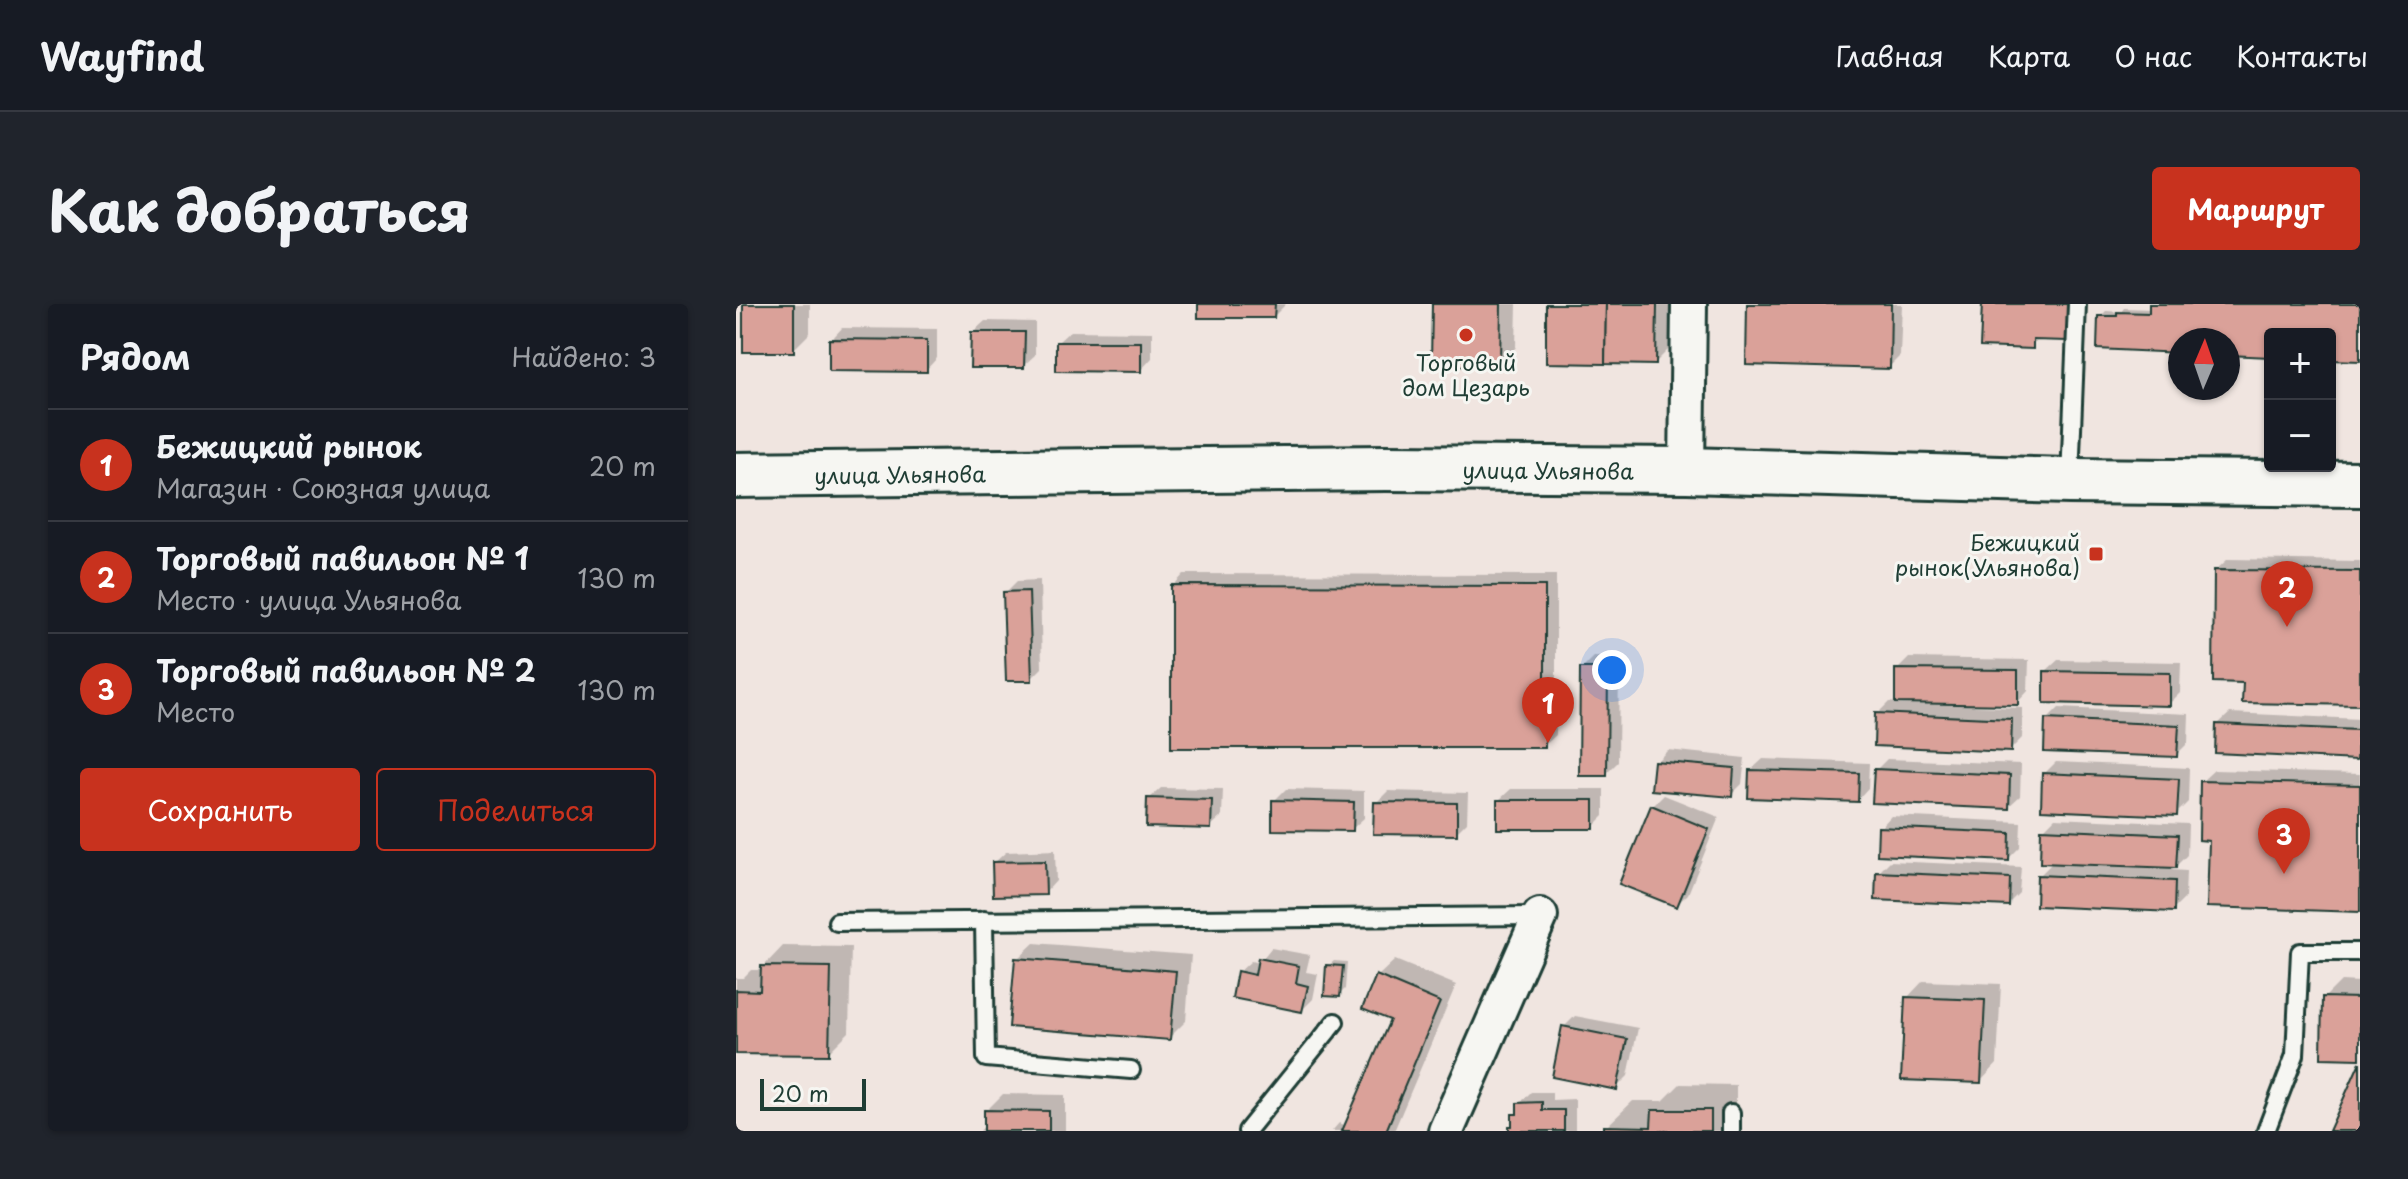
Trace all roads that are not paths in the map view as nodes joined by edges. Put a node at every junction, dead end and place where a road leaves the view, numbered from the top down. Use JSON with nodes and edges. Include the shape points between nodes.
{"nodes":[{"id":1,"x":1689,"y":304,"type":"edge"},
{"id":2,"x":2077,"y":304,"type":"edge"},
{"id":3,"x":1687,"y":470,"type":"junction"},
{"id":4,"x":736,"y":475,"type":"edge"},
{"id":5,"x":2070,"y":481,"type":"junction"},
{"id":6,"x":2360,"y":484,"type":"edge"},
{"id":7,"x":1540,"y":916,"type":"joint"},
{"id":8,"x":984,"y":920,"type":"junction"},
{"id":9,"x":837,"y":922,"type":"dead end"},
{"id":10,"x":2360,"y":952,"type":"edge"},
{"id":11,"x":1335,"y":1022,"type":"dead end"},
{"id":12,"x":1131,"y":1070,"type":"dead end"},
{"id":13,"x":1731,"y":1113,"type":"dead end"},
{"id":14,"x":1247,"y":1131,"type":"edge"},
{"id":15,"x":1446,"y":1131,"type":"edge"},
{"id":16,"x":1731,"y":1131,"type":"edge"},
{"id":17,"x":2266,"y":1131,"type":"edge"}],
"edges":[{"from":1,"to":3,"type":"street"},
{"from":2,"to":5,"type":"lane"},
{"from":3,"to":4,"type":"main road","name":"улица Ульянова"},
{"from":3,"to":5,"type":"main road","name":"улица Ульянова"},
{"from":5,"to":6,"type":"main road","name":"улица Ульянова"},
{"from":7,"to":8,"type":"lane"},
{"from":7,"to":15,"type":"street"},
{"from":8,"to":9,"type":"lane"},
{"from":8,"to":12,"type":"lane","via":[[986,1058]]},
{"from":10,"to":17,"type":"lane","via":[[2300,952],[2295,1055]]},
{"from":11,"to":14,"type":"lane"},
{"from":13,"to":16,"type":"lane"}]}
